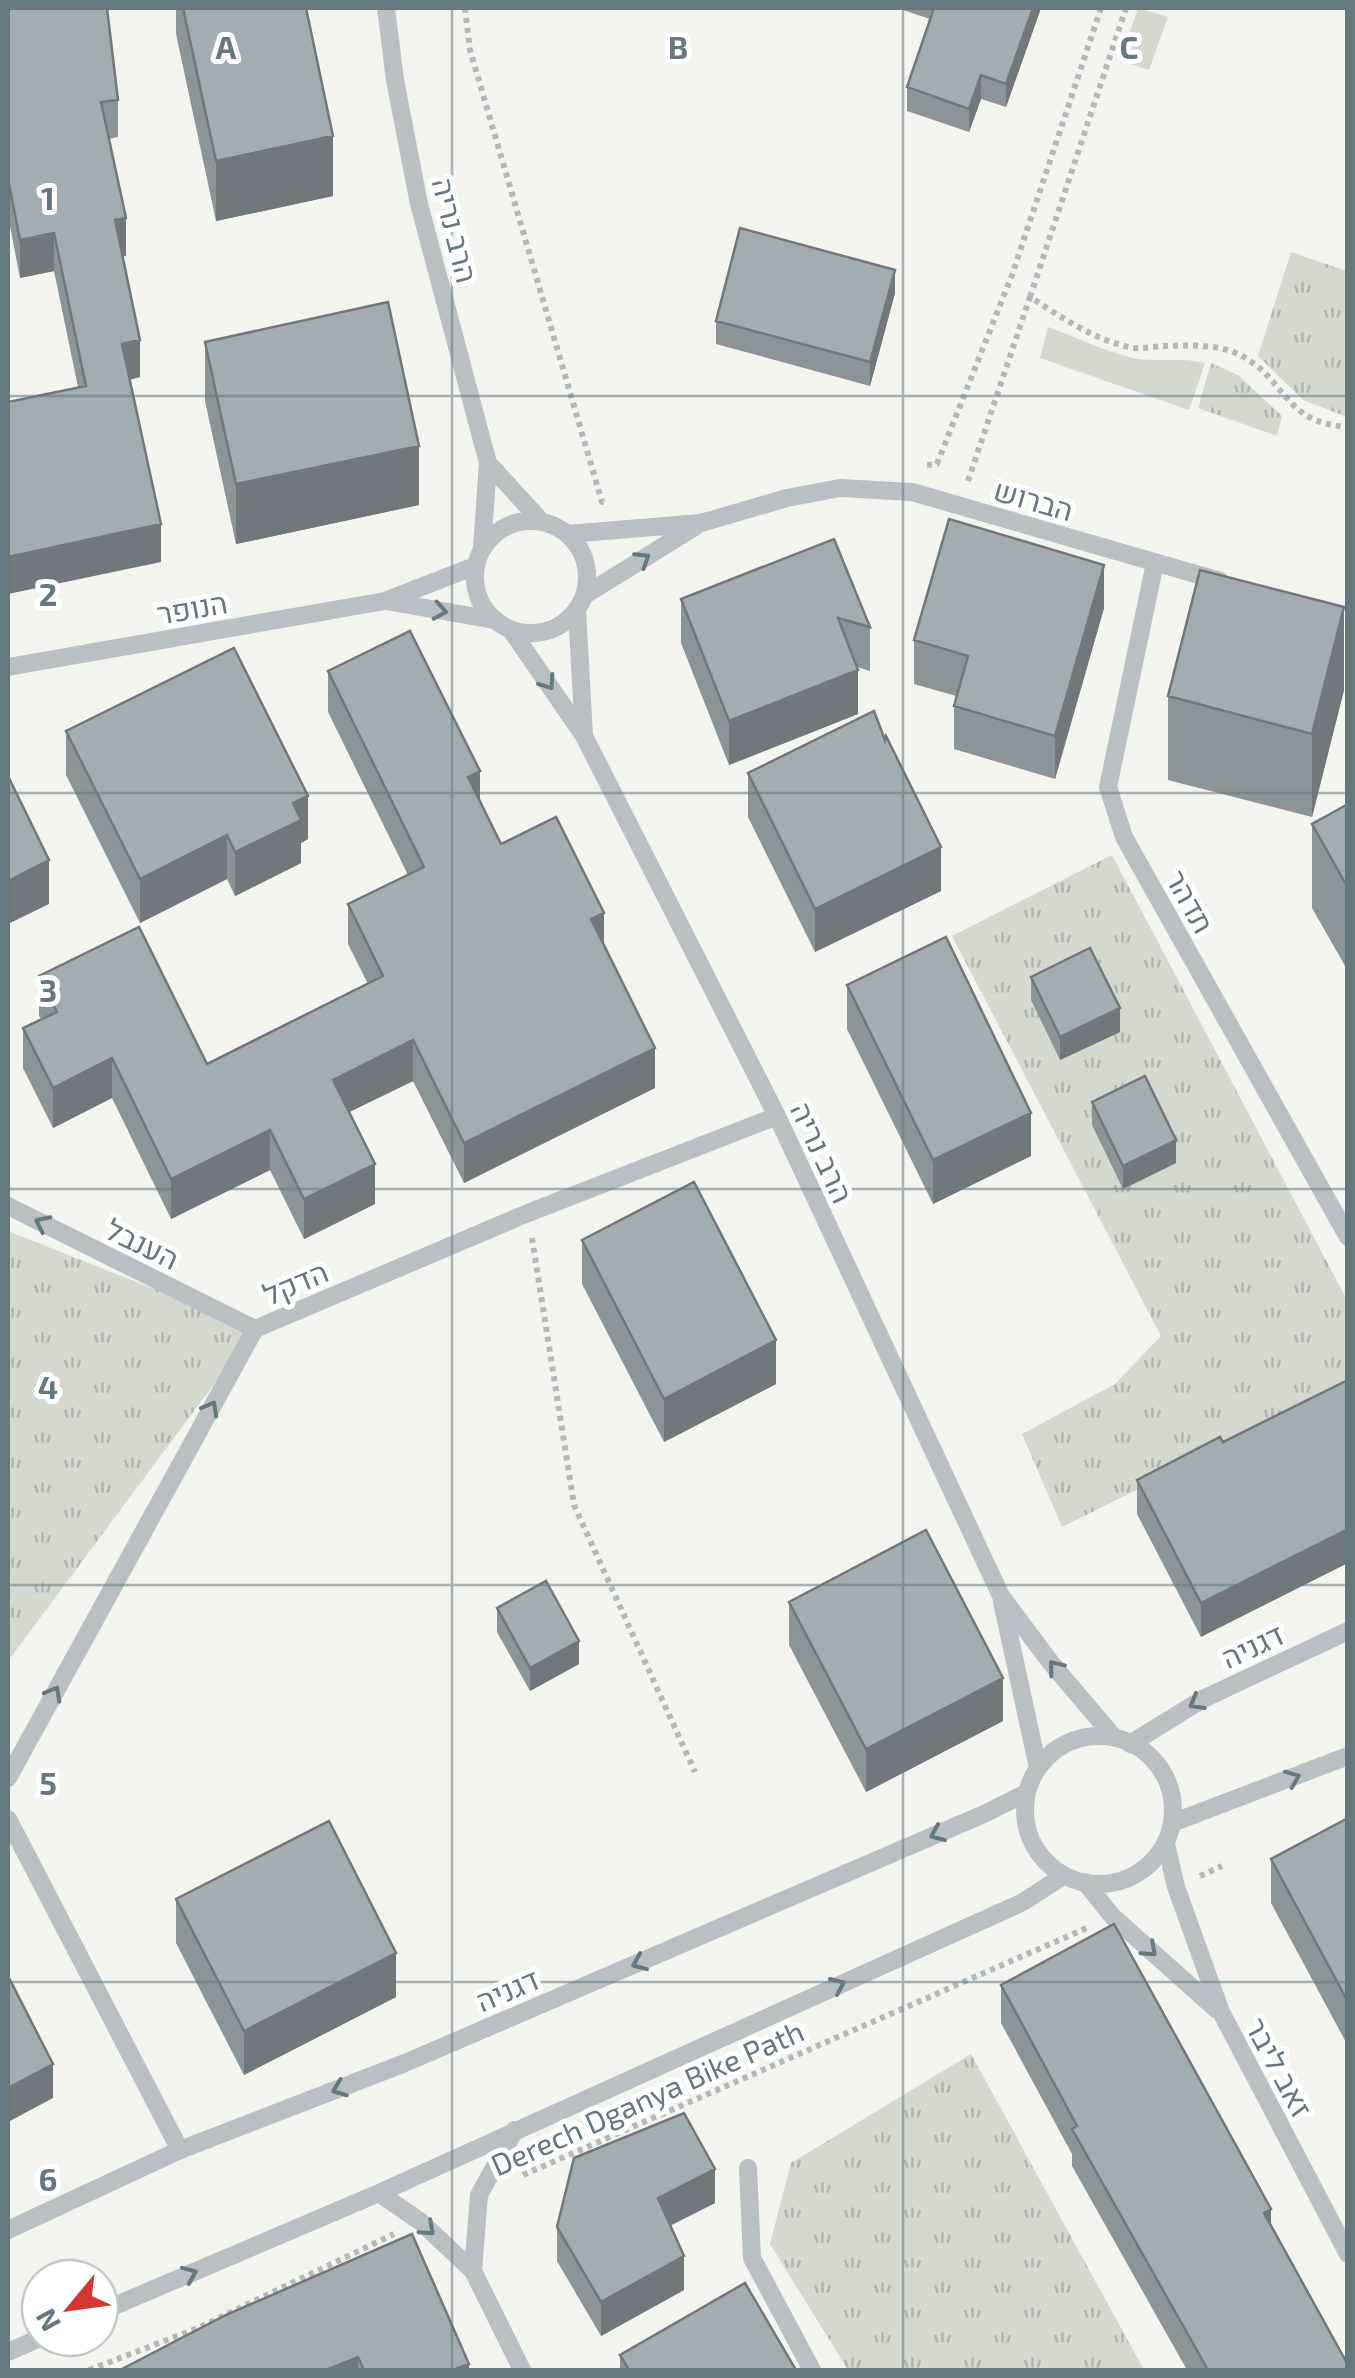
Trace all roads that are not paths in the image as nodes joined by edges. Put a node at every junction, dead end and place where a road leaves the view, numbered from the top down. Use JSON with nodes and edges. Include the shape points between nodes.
{"nodes":[{"id":1,"x":386,"y":8,"type":"edge"},
{"id":2,"x":488,"y":462,"type":"junction"},
{"id":3,"x":541,"y":521,"type":"junction"},
{"id":4,"x":701,"y":523,"type":"junction"},
{"id":5,"x":568,"y":534,"type":"junction"},
{"id":6,"x":482,"y":548,"type":"junction"},
{"id":7,"x":1155,"y":562,"type":"junction"},
{"id":8,"x":475,"y":566,"type":"junction"},
{"id":9,"x":1242,"y":588,"type":"edge"},
{"id":10,"x":386,"y":601,"type":"junction"},
{"id":11,"x":581,"y":603,"type":"junction"},
{"id":12,"x":494,"y":620,"type":"junction"},
{"id":13,"x":511,"y":630,"type":"junction"},
{"id":14,"x":8,"y":667,"type":"edge"},
{"id":15,"x":584,"y":736,"type":"junction"},
{"id":16,"x":776,"y":1116,"type":"junction"},
{"id":17,"x":8,"y":1206,"type":"edge"},
{"id":18,"x":1348,"y":1237,"type":"edge"},
{"id":19,"x":255,"y":1329,"type":"junction"},
{"id":20,"x":1001,"y":1596,"type":"junction"},
{"id":21,"x":1348,"y":1631,"type":"edge"},
{"id":22,"x":1122,"y":1740,"type":"junction"},
{"id":23,"x":1348,"y":1756,"type":"edge"},
{"id":24,"x":1038,"y":1768,"type":"junction"},
{"id":25,"x":8,"y":1778,"type":"edge"},
{"id":26,"x":1026,"y":1793,"type":"junction"},
{"id":27,"x":8,"y":1819,"type":"edge"},
{"id":28,"x":1172,"y":1823,"type":"junction"},
{"id":29,"x":1166,"y":1844,"type":"junction"},
{"id":30,"x":1063,"y":1876,"type":"junction"},
{"id":31,"x":1085,"y":1882,"type":"junction"},
{"id":32,"x":1220,"y":2012,"type":"junction"},
{"id":33,"x":516,"y":2130,"type":"junction"},
{"id":34,"x":180,"y":2150,"type":"junction"},
{"id":35,"x":748,"y":2168,"type":"dead end"},
{"id":36,"x":379,"y":2193,"type":"junction"},
{"id":37,"x":8,"y":2230,"type":"edge"},
{"id":38,"x":1348,"y":2254,"type":"edge"},
{"id":39,"x":473,"y":2271,"type":"junction"},
{"id":40,"x":120,"y":2303,"type":"edge"},
{"id":41,"x":522,"y":2370,"type":"edge"},
{"id":42,"x":812,"y":2370,"type":"edge"}],
"edges":[{"from":1,"to":2,"type":"street","name":"הרב נריה","via":[[419,204]]},
{"from":2,"to":3,"type":"street","name":"הרב נריה"},
{"from":2,"to":6,"type":"street","name":"הרב נריה"},
{"from":3,"to":5,"type":"street"},
{"from":3,"to":6,"type":"street","via":[[512,523]]},
{"from":4,"to":5,"type":"street","name":"הברוש"},
{"from":4,"to":7,"type":"street","name":"הברוש","via":[[840,488],[912,492]]},
{"from":11,"to":4,"type":"street","name":"הברוש","one_way":true},
{"from":5,"to":11,"type":"street","via":[[585,561]]},
{"from":6,"to":8,"type":"street"},
{"from":7,"to":9,"type":"street","name":"הברוש"},
{"from":7,"to":18,"type":"street","name":"תדהר","via":[[1108,788],[1124,837]]},
{"from":8,"to":10,"type":"street","name":"הנופר"},
{"from":8,"to":12,"type":"street","via":[[475,586]]},
{"from":10,"to":12,"type":"street","name":"הנופר","one_way":true},
{"from":10,"to":14,"type":"street","name":"הנופר"},
{"from":11,"to":13,"type":"street","via":[[550,630]]},
{"from":11,"to":15,"type":"street","name":"הרב נריה"},
{"from":12,"to":13,"type":"street"},
{"from":13,"to":15,"type":"street","name":"הרב נריה","one_way":true},
{"from":15,"to":16,"type":"street","name":"הרב נריה"},
{"from":16,"to":19,"type":"street","name":"הדקל"},
{"from":16,"to":20,"type":"street","name":"הרב נריה"},
{"from":19,"to":17,"type":"street","name":"הענבל","one_way":true},
{"from":25,"to":19,"type":"street","name":"הדקל","one_way":true},
{"from":22,"to":20,"type":"street","name":"הרב נריה","one_way":true},
{"from":20,"to":24,"type":"street","name":"הרב נריה"},
{"from":21,"to":22,"type":"street","name":"דגניה","one_way":true},
{"from":22,"to":24,"type":"street","via":[[1072,1740]]},
{"from":22,"to":28,"type":"street","via":[[1150,1754],[1165,1774]]},
{"from":28,"to":23,"type":"street","one_way":true},
{"from":24,"to":26,"type":"street"},
{"from":26,"to":30,"type":"street","via":[[1030,1835]]},
{"from":26,"to":34,"type":"street","name":"דגניה","one_way":true,"via":[[405,2063]]},
{"from":27,"to":34,"type":"street"},
{"from":28,"to":29,"type":"street"},
{"from":29,"to":31,"type":"street","via":[[1135,1875]]},
{"from":29,"to":32,"type":"street","name":"זאב ליבר"},
{"from":30,"to":31,"type":"street"},
{"from":33,"to":30,"type":"street","one_way":true,"via":[[1024,1902]]},
{"from":31,"to":32,"type":"street","name":"זאב ליבר","one_way":true,"via":[[1112,1916]]},
{"from":32,"to":38,"type":"street","name":"זאב ליבר"},
{"from":33,"to":36,"type":"street"},
{"from":33,"to":39,"type":"street","via":[[479,2195]]},
{"from":34,"to":37,"type":"street","name":"דגניה"},
{"from":35,"to":42,"type":"street","via":[[752,2258]]},
{"from":36,"to":39,"type":"street","one_way":true,"via":[[422,2222]]},
{"from":40,"to":36,"type":"street","one_way":true},
{"from":39,"to":41,"type":"street"}]}
